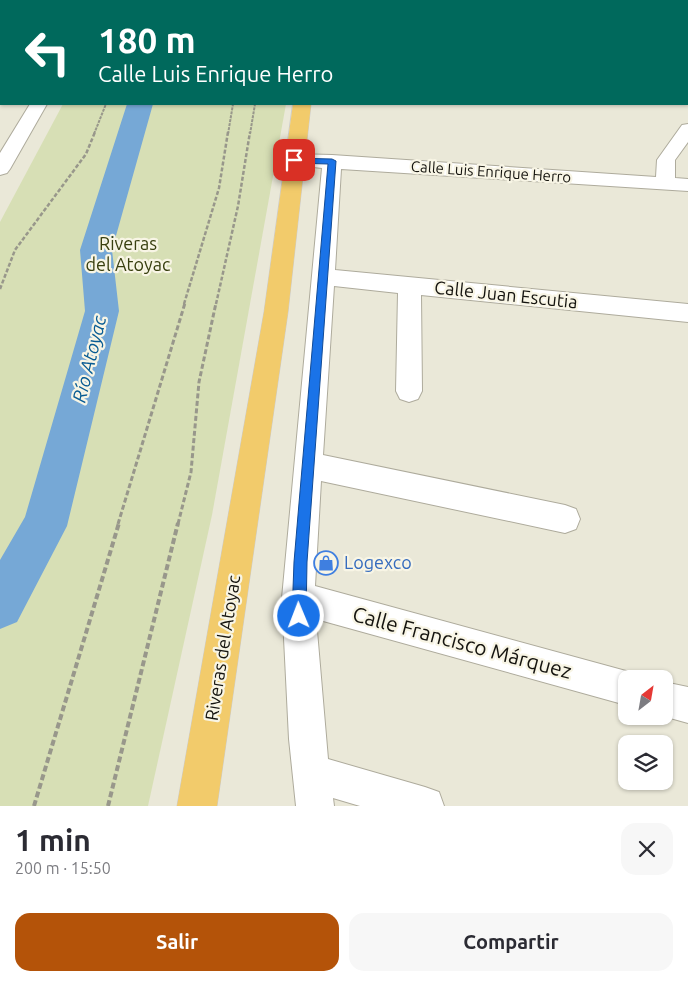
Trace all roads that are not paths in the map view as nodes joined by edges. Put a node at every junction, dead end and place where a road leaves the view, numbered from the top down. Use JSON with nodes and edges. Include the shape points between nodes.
{"nodes":[{"id":1,"x":37,"y":105,"type":"edge"},
{"id":2,"x":302,"y":105,"type":"edge"},
{"id":3,"x":688,"y":128,"type":"edge"},
{"id":4,"x":9,"y":135,"type":"edge"},
{"id":5,"x":294,"y":160,"type":"junction"},
{"id":6,"x":332,"y":161,"type":"junction"},
{"id":7,"x":0,"y":169,"type":"edge"},
{"id":8,"x":665,"y":184,"type":"junction"},
{"id":9,"x":688,"y":186,"type":"edge"},
{"id":10,"x":324,"y":277,"type":"junction"},
{"id":11,"x":410,"y":285,"type":"junction"},
{"id":12,"x":688,"y":313,"type":"edge"},
{"id":13,"x":409,"y":391,"type":"dead end"},
{"id":14,"x":308,"y":465,"type":"junction"},
{"id":15,"x":565,"y":519,"type":"dead end"},
{"id":16,"x":298,"y":598,"type":"junction"},
{"id":17,"x":618,"y":686,"type":"edge"},
{"id":18,"x":673,"y":701,"type":"edge"},
{"id":19,"x":688,"y":705,"type":"edge"},
{"id":20,"x":313,"y":789,"type":"edge"},
{"id":21,"x":197,"y":806,"type":"edge"},
{"id":22,"x":425,"y":806,"type":"edge"}],
"edges":[{"from":1,"to":4,"type":"street"},
{"from":2,"to":5,"type":"main road","name":"Riveras del Atoyac"},
{"from":3,"to":8,"type":"street","via":[[666,160]]},
{"from":4,"to":7,"type":"street"},
{"from":5,"to":6,"type":"street","name":"Calle Luis Enrique Herro"},
{"from":5,"to":21,"type":"main road","name":"Riveras del Atoyac","via":[[276,312]]},
{"from":6,"to":8,"type":"street","name":"Calle Luis Enrique Herro"},
{"from":6,"to":10,"type":"street"},
{"from":8,"to":9,"type":"street","name":"Calle Luis Enrique Herro"},
{"from":10,"to":11,"type":"street","name":"Calle Juan Escutia"},
{"from":10,"to":14,"type":"street"},
{"from":11,"to":12,"type":"street","name":"Calle Juan Escutia"},
{"from":11,"to":13,"type":"street"},
{"from":14,"to":15,"type":"street"},
{"from":14,"to":16,"type":"street"},
{"from":16,"to":17,"type":"street","name":"Calle Francisco Márquez"},
{"from":16,"to":20,"type":"street"},
{"from":18,"to":19,"type":"street"},
{"from":20,"to":22,"type":"street"}]}
